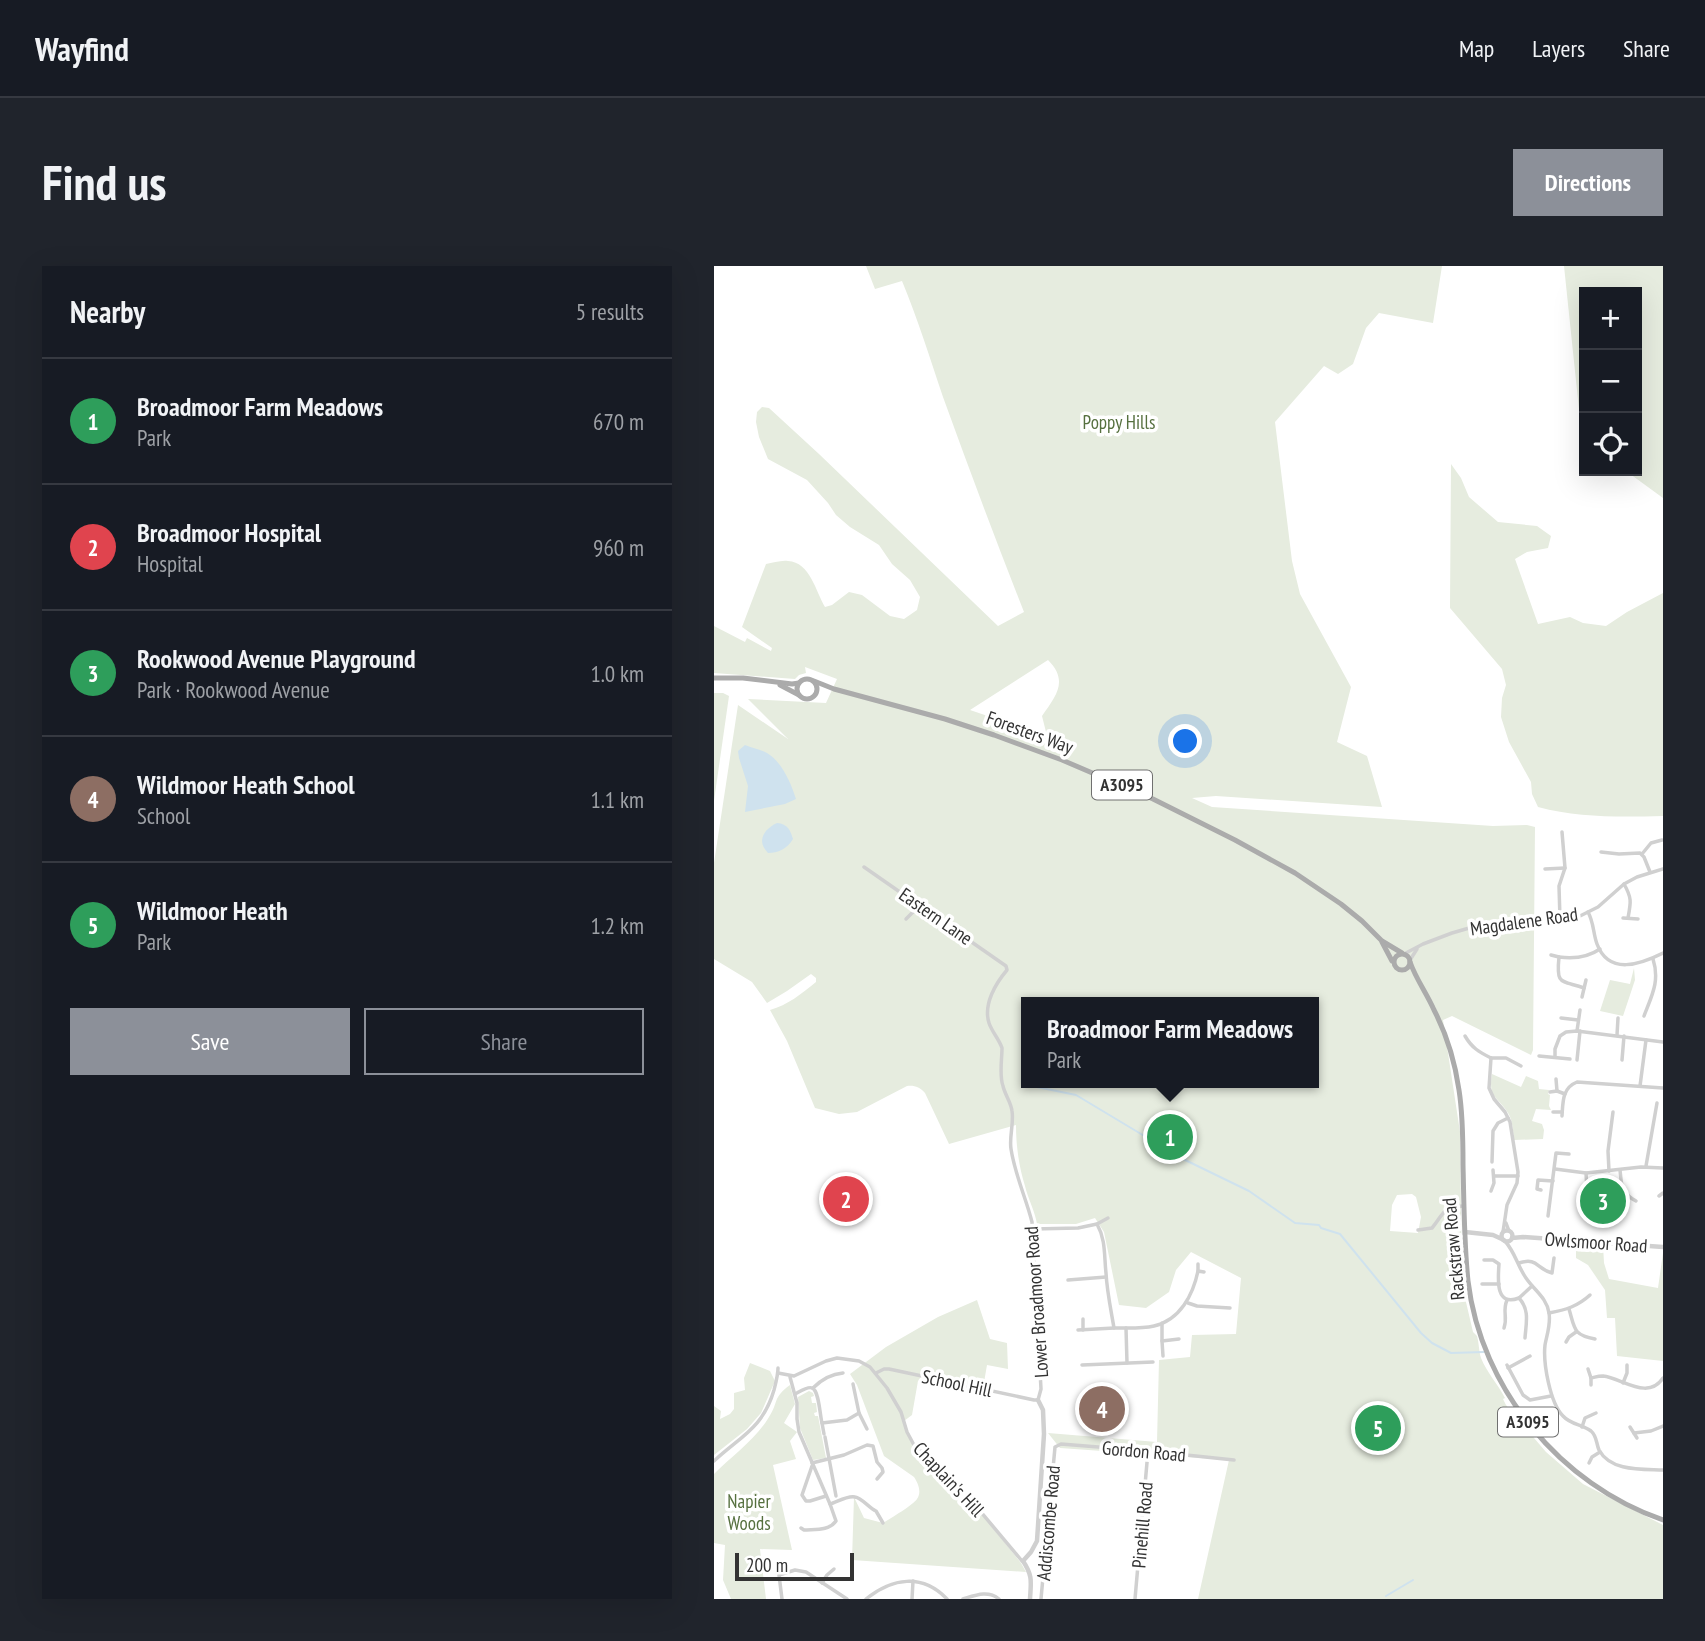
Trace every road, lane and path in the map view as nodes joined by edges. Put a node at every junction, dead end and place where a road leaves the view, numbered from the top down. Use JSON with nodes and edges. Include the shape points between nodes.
{"nodes":[{"id":1,"x":714,"y":678,"type":"edge"},
{"id":2,"x":814,"y":681,"type":"junction"},
{"id":3,"x":777,"y":683,"type":"junction"},
{"id":4,"x":799,"y":683,"type":"junction"},
{"id":5,"x":834,"y":690,"type":"junction"},
{"id":6,"x":817,"y":692,"type":"junction"},
{"id":7,"x":800,"y":696,"type":"junction"},
{"id":8,"x":1562,"y":832,"type":"dead end"},
{"id":9,"x":1662,"y":840,"type":"edge"},
{"id":10,"x":1601,"y":852,"type":"dead end"},
{"id":11,"x":1642,"y":854,"type":"junction"},
{"id":12,"x":864,"y":867,"type":"dead end"},
{"id":13,"x":1565,"y":868,"type":"junction"},
{"id":14,"x":1545,"y":869,"type":"dead end"},
{"id":15,"x":1663,"y":869,"type":"edge"},
{"id":16,"x":1650,"y":872,"type":"junction"},
{"id":17,"x":1624,"y":884,"type":"junction"},
{"id":18,"x":919,"y":905,"type":"junction"},
{"id":19,"x":1588,"y":912,"type":"junction"},
{"id":20,"x":906,"y":919,"type":"dead end"},
{"id":21,"x":1560,"y":919,"type":"junction"},
{"id":22,"x":1638,"y":919,"type":"dead end"},
{"id":23,"x":1382,"y":941,"type":"junction"},
{"id":24,"x":1418,"y":947,"type":"junction"},
{"id":25,"x":1600,"y":950,"type":"junction"},
{"id":26,"x":1403,"y":953,"type":"junction"},
{"id":27,"x":1663,"y":953,"type":"edge"},
{"id":28,"x":1552,"y":955,"type":"dead end"},
{"id":29,"x":1559,"y":957,"type":"junction"},
{"id":30,"x":1653,"y":959,"type":"junction"},
{"id":31,"x":1410,"y":961,"type":"junction"},
{"id":32,"x":1394,"y":964,"type":"junction"},
{"id":33,"x":1007,"y":968,"type":"joint"},
{"id":34,"x":1402,"y":970,"type":"junction"},
{"id":35,"x":1586,"y":980,"type":"dead end"},
{"id":36,"x":1420,"y":983,"type":"junction"},
{"id":37,"x":1584,"y":988,"type":"junction"},
{"id":38,"x":1582,"y":997,"type":"dead end"},
{"id":39,"x":1649,"y":1003,"type":"junction"},
{"id":40,"x":1654,"y":1006,"type":"dead end"},
{"id":41,"x":1580,"y":1010,"type":"dead end"},
{"id":42,"x":1644,"y":1016,"type":"dead end"},
{"id":43,"x":1561,"y":1018,"type":"dead end"},
{"id":44,"x":1618,"y":1018,"type":"dead end"},
{"id":45,"x":1578,"y":1020,"type":"junction"},
{"id":46,"x":1579,"y":1031,"type":"junction"},
{"id":47,"x":1617,"y":1035,"type":"junction"},
{"id":48,"x":1465,"y":1036,"type":"dead end"},
{"id":49,"x":1625,"y":1036,"type":"junction"},
{"id":50,"x":1646,"y":1039,"type":"junction"},
{"id":51,"x":1663,"y":1042,"type":"edge"},
{"id":52,"x":1539,"y":1056,"type":"dead end"},
{"id":53,"x":1491,"y":1058,"type":"junction"},
{"id":54,"x":1555,"y":1058,"type":"junction"},
{"id":55,"x":1570,"y":1059,"type":"dead end"},
{"id":56,"x":1577,"y":1060,"type":"dead end"},
{"id":57,"x":1622,"y":1060,"type":"dead end"},
{"id":58,"x":1521,"y":1066,"type":"dead end"},
{"id":59,"x":1556,"y":1079,"type":"dead end"},
{"id":60,"x":1640,"y":1086,"type":"junction"},
{"id":61,"x":1663,"y":1088,"type":"edge"},
{"id":62,"x":1556,"y":1091,"type":"junction"},
{"id":63,"x":1550,"y":1092,"type":"dead end"},
{"id":64,"x":1564,"y":1094,"type":"junction"},
{"id":65,"x":1657,"y":1103,"type":"dead end"},
{"id":66,"x":1553,"y":1112,"type":"dead end"},
{"id":67,"x":1613,"y":1112,"type":"dead end"},
{"id":68,"x":1508,"y":1118,"type":"junction"},
{"id":69,"x":1655,"y":1118,"type":"junction"},
{"id":70,"x":1663,"y":1119,"type":"edge"},
{"id":71,"x":1569,"y":1154,"type":"dead end"},
{"id":72,"x":1492,"y":1162,"type":"dead end"},
{"id":73,"x":1646,"y":1166,"type":"junction"},
{"id":74,"x":1663,"y":1168,"type":"edge"},
{"id":75,"x":1555,"y":1169,"type":"junction"},
{"id":76,"x":1620,"y":1170,"type":"junction"},
{"id":77,"x":1609,"y":1171,"type":"junction"},
{"id":78,"x":1586,"y":1173,"type":"junction"},
{"id":79,"x":1518,"y":1176,"type":"junction"},
{"id":80,"x":1553,"y":1181,"type":"junction"},
{"id":81,"x":1541,"y":1190,"type":"dead end"},
{"id":82,"x":1491,"y":1191,"type":"dead end"},
{"id":83,"x":1598,"y":1198,"type":"dead end"},
{"id":84,"x":1636,"y":1201,"type":"dead end"},
{"id":85,"x":1464,"y":1206,"type":"junction"},
{"id":86,"x":1548,"y":1216,"type":"dead end"},
{"id":87,"x":1108,"y":1218,"type":"dead end"},
{"id":88,"x":1097,"y":1224,"type":"junction"},
{"id":89,"x":1033,"y":1228,"type":"junction"},
{"id":90,"x":1418,"y":1230,"type":"dead end"},
{"id":91,"x":1465,"y":1233,"type":"junction"},
{"id":92,"x":1507,"y":1236,"type":"junction"},
{"id":93,"x":1663,"y":1247,"type":"edge"},
{"id":94,"x":1554,"y":1258,"type":"dead end"},
{"id":95,"x":1485,"y":1260,"type":"dead end"},
{"id":96,"x":1519,"y":1263,"type":"junction"},
{"id":97,"x":1198,"y":1264,"type":"dead end"},
{"id":98,"x":1198,"y":1271,"type":"junction"},
{"id":99,"x":1204,"y":1272,"type":"dead end"},
{"id":100,"x":1106,"y":1277,"type":"junction"},
{"id":101,"x":1068,"y":1280,"type":"dead end"},
{"id":102,"x":1076,"y":1280,"type":"junction"},
{"id":103,"x":1482,"y":1284,"type":"dead end"},
{"id":104,"x":1499,"y":1284,"type":"junction"},
{"id":105,"x":1076,"y":1285,"type":"dead end"},
{"id":106,"x":1532,"y":1286,"type":"junction"},
{"id":107,"x":1590,"y":1295,"type":"dead end"},
{"id":108,"x":1519,"y":1298,"type":"junction"},
{"id":109,"x":1507,"y":1300,"type":"junction"},
{"id":110,"x":1187,"y":1302,"type":"junction"},
{"id":111,"x":1230,"y":1308,"type":"dead end"},
{"id":112,"x":1569,"y":1309,"type":"junction"},
{"id":113,"x":1549,"y":1313,"type":"junction"},
{"id":114,"x":1083,"y":1319,"type":"dead end"},
{"id":115,"x":1162,"y":1323,"type":"junction"},
{"id":116,"x":1114,"y":1328,"type":"junction"},
{"id":117,"x":1126,"y":1328,"type":"junction"},
{"id":118,"x":1504,"y":1328,"type":"dead end"},
{"id":119,"x":1576,"y":1332,"type":"junction"},
{"id":120,"x":1525,"y":1338,"type":"dead end"},
{"id":121,"x":1179,"y":1339,"type":"dead end"},
{"id":122,"x":1595,"y":1339,"type":"dead end"},
{"id":123,"x":1162,"y":1341,"type":"junction"},
{"id":124,"x":1566,"y":1342,"type":"dead end"},
{"id":125,"x":1163,"y":1356,"type":"dead end"},
{"id":126,"x":1530,"y":1356,"type":"dead end"},
{"id":127,"x":1153,"y":1362,"type":"dead end"},
{"id":128,"x":1127,"y":1363,"type":"junction"},
{"id":129,"x":1082,"y":1365,"type":"dead end"},
{"id":130,"x":1627,"y":1365,"type":"dead end"},
{"id":131,"x":1588,"y":1369,"type":"dead end"},
{"id":132,"x":843,"y":1373,"type":"dead end"},
{"id":133,"x":876,"y":1373,"type":"junction"},
{"id":134,"x":790,"y":1376,"type":"junction"},
{"id":135,"x":1591,"y":1378,"type":"junction"},
{"id":136,"x":1663,"y":1378,"type":"edge"},
{"id":137,"x":1622,"y":1383,"type":"junction"},
{"id":138,"x":853,"y":1384,"type":"dead end"},
{"id":139,"x":1591,"y":1385,"type":"dead end"},
{"id":140,"x":813,"y":1388,"type":"junction"},
{"id":141,"x":795,"y":1394,"type":"junction"},
{"id":142,"x":1551,"y":1396,"type":"junction"},
{"id":143,"x":1038,"y":1400,"type":"junction"},
{"id":144,"x":859,"y":1413,"type":"junction"},
{"id":145,"x":1596,"y":1413,"type":"dead end"},
{"id":146,"x":822,"y":1423,"type":"junction"},
{"id":147,"x":1663,"y":1426,"type":"edge"},
{"id":148,"x":1582,"y":1427,"type":"junction"},
{"id":149,"x":1630,"y":1427,"type":"dead end"},
{"id":150,"x":867,"y":1429,"type":"dead end"},
{"id":151,"x":1055,"y":1447,"type":"joint"},
{"id":152,"x":1149,"y":1451,"type":"junction"},
{"id":153,"x":1600,"y":1452,"type":"junction"},
{"id":154,"x":828,"y":1458,"type":"junction"},
{"id":155,"x":1234,"y":1460,"type":"dead end"},
{"id":156,"x":714,"y":1461,"type":"edge"},
{"id":157,"x":1589,"y":1463,"type":"dead end"},
{"id":158,"x":812,"y":1464,"type":"junction"},
{"id":159,"x":1663,"y":1470,"type":"edge"},
{"id":160,"x":877,"y":1479,"type":"dead end"},
{"id":161,"x":825,"y":1496,"type":"junction"},
{"id":162,"x":836,"y":1496,"type":"dead end"},
{"id":163,"x":830,"y":1504,"type":"junction"},
{"id":164,"x":1663,"y":1520,"type":"edge"},
{"id":165,"x":883,"y":1523,"type":"dead end"},
{"id":166,"x":801,"y":1528,"type":"dead end"},
{"id":167,"x":1023,"y":1561,"type":"junction"},
{"id":168,"x":777,"y":1569,"type":"dead end"},
{"id":169,"x":834,"y":1569,"type":"dead end"},
{"id":170,"x":779,"y":1575,"type":"junction"},
{"id":171,"x":913,"y":1581,"type":"junction"},
{"id":172,"x":822,"y":1583,"type":"junction"},
{"id":173,"x":782,"y":1599,"type":"edge"},
{"id":174,"x":847,"y":1599,"type":"edge"},
{"id":175,"x":866,"y":1599,"type":"edge"},
{"id":176,"x":912,"y":1599,"type":"edge"},
{"id":177,"x":947,"y":1599,"type":"edge"},
{"id":178,"x":963,"y":1599,"type":"edge"},
{"id":179,"x":999,"y":1599,"type":"edge"},
{"id":180,"x":1030,"y":1599,"type":"edge"},
{"id":181,"x":1041,"y":1599,"type":"edge"},
{"id":182,"x":1135,"y":1599,"type":"edge"}],
"edges":[{"from":1,"to":3,"type":"main road"},
{"from":2,"to":4,"type":"main road","via":[[806,678]]},
{"from":2,"to":5,"type":"main road","name":"Foresters Way","number":"A3095"},
{"from":2,"to":6,"type":"main road"},
{"from":3,"to":4,"type":"main road"},
{"from":3,"to":7,"type":"main road"},
{"from":4,"to":7,"type":"main road"},
{"from":5,"to":6,"type":"main road","name":"Foresters Way","number":"A3095"},
{"from":5,"to":23,"type":"main road","name":"Foresters Way","number":"A3095","via":[[994,735],[1129,788],[1296,873],[1341,904]]},
{"from":6,"to":7,"type":"main road","via":[[810,699]]},
{"from":8,"to":13,"type":"street"},
{"from":9,"to":11,"type":"street","via":[[1651,843]]},
{"from":10,"to":11,"type":"street"},
{"from":11,"to":16,"type":"street"},
{"from":12,"to":18,"type":"street","name":"Eastern Lane"},
{"from":13,"to":14,"type":"street"},
{"from":13,"to":21,"type":"street","via":[[1559,886]]},
{"from":15,"to":16,"type":"street","name":"Magdalene Road"},
{"from":16,"to":17,"type":"street","name":"Magdalene Road"},
{"from":17,"to":19,"type":"street","name":"Magdalene Road"},
{"from":17,"to":22,"type":"street","via":[[1631,900],[1625,918]]},
{"from":18,"to":20,"type":"street"},
{"from":18,"to":33,"type":"street","name":"Eastern Lane"},
{"from":19,"to":21,"type":"street","name":"Magdalene Road"},
{"from":19,"to":25,"type":"street"},
{"from":21,"to":24,"type":"street","name":"Magdalene Road","via":[[1483,924]]},
{"from":23,"to":26,"type":"main road","name":"Foresters Way","number":"A3095"},
{"from":23,"to":32,"type":"main road","name":"Foresters Way","number":"A3095"},
{"from":24,"to":26,"type":"street","name":"Magdalene Road"},
{"from":24,"to":31,"type":"street"},
{"from":25,"to":29,"type":"street","via":[[1581,958]]},
{"from":25,"to":30,"type":"street","via":[[1622,965]]},
{"from":26,"to":31,"type":"main road"},
{"from":26,"to":32,"type":"main road","via":[[1395,956]]},
{"from":27,"to":30,"type":"street"},
{"from":28,"to":29,"type":"street"},
{"from":29,"to":37,"type":"street","via":[[1558,971],[1564,983]]},
{"from":30,"to":39,"type":"street","via":[[1657,979]]},
{"from":31,"to":34,"type":"main road"},
{"from":31,"to":36,"type":"main road","name":"Rackstraw Road","number":"A3095"},
{"from":32,"to":34,"type":"main road"},
{"from":33,"to":89,"type":"street","name":"Lower Broadmoor Road","via":[[989,1002],[989,1023],[1001,1043],[1003,1087],[1013,1115],[1011,1149]]},
{"from":34,"to":36,"type":"main road","name":"Rackstraw Road","number":"A3095"},
{"from":35,"to":37,"type":"street"},
{"from":36,"to":85,"type":"main road","name":"Rackstraw Road","number":"A3095","via":[[1441,1024],[1456,1070]]},
{"from":37,"to":38,"type":"street"},
{"from":39,"to":40,"type":"street"},
{"from":39,"to":42,"type":"street"},
{"from":41,"to":45,"type":"street"},
{"from":43,"to":45,"type":"street"},
{"from":44,"to":47,"type":"street"},
{"from":45,"to":46,"type":"street"},
{"from":46,"to":47,"type":"street"},
{"from":46,"to":54,"type":"street","via":[[1560,1036]]},
{"from":46,"to":56,"type":"street"},
{"from":47,"to":49,"type":"street"},
{"from":48,"to":53,"type":"street","via":[[1477,1051]]},
{"from":49,"to":50,"type":"street"},
{"from":49,"to":57,"type":"street"},
{"from":50,"to":51,"type":"street"},
{"from":50,"to":60,"type":"street"},
{"from":52,"to":54,"type":"street"},
{"from":53,"to":58,"type":"street","via":[[1506,1058]]},
{"from":53,"to":68,"type":"street","via":[[1489,1088]]},
{"from":54,"to":55,"type":"street"},
{"from":59,"to":62,"type":"street"},
{"from":60,"to":61,"type":"street"},
{"from":60,"to":64,"type":"street","via":[[1577,1082]]},
{"from":62,"to":63,"type":"street"},
{"from":62,"to":64,"type":"street"},
{"from":64,"to":66,"type":"street","via":[[1562,1114]]},
{"from":65,"to":69,"type":"street"},
{"from":67,"to":77,"type":"street"},
{"from":68,"to":72,"type":"street","via":[[1493,1131]]},
{"from":68,"to":79,"type":"street"},
{"from":69,"to":70,"type":"street"},
{"from":69,"to":73,"type":"street"},
{"from":71,"to":75,"type":"street","via":[[1556,1153]]},
{"from":73,"to":74,"type":"street"},
{"from":73,"to":76,"type":"street"},
{"from":75,"to":78,"type":"street"},
{"from":75,"to":80,"type":"street"},
{"from":76,"to":77,"type":"street"},
{"from":76,"to":84,"type":"street","via":[[1625,1195]]},
{"from":77,"to":78,"type":"street"},
{"from":78,"to":83,"type":"street","via":[[1587,1191]]},
{"from":79,"to":82,"type":"street","via":[[1493,1173]]},
{"from":79,"to":92,"type":"street","via":[[1507,1205]]},
{"from":80,"to":81,"type":"street","via":[[1538,1180],[1537,1189]]},
{"from":80,"to":86,"type":"street"},
{"from":85,"to":90,"type":"street","via":[[1451,1207],[1432,1228]]},
{"from":85,"to":91,"type":"main road","name":"Rackstraw Road","number":"A3095"},
{"from":87,"to":88,"type":"street"},
{"from":88,"to":89,"type":"street"},
{"from":88,"to":100,"type":"street"},
{"from":89,"to":143,"type":"street","name":"Lower Broadmoor Road"},
{"from":91,"to":92,"type":"street","name":"Owlsmoor Road"},
{"from":91,"to":164,"type":"main road","name":"Rackstraw Road","number":"A3095","via":[[1476,1320],[1491,1362],[1520,1412],[1580,1475]]},
{"from":92,"to":93,"type":"street","name":"Owlsmoor Road"},
{"from":92,"to":96,"type":"street"},
{"from":94,"to":96,"type":"street","via":[[1552,1273],[1535,1262]]},
{"from":95,"to":104,"type":"street","via":[[1499,1264]]},
{"from":96,"to":106,"type":"street"},
{"from":97,"to":98,"type":"street"},
{"from":98,"to":99,"type":"street"},
{"from":98,"to":110,"type":"street"},
{"from":100,"to":102,"type":"street"},
{"from":100,"to":116,"type":"street"},
{"from":101,"to":102,"type":"street"},
{"from":102,"to":105,"type":"street"},
{"from":103,"to":104,"type":"street"},
{"from":104,"to":109,"type":"street"},
{"from":106,"to":108,"type":"street"},
{"from":106,"to":113,"type":"street"},
{"from":107,"to":112,"type":"street"},
{"from":108,"to":109,"type":"street"},
{"from":108,"to":120,"type":"street","via":[[1527,1312]]},
{"from":109,"to":118,"type":"street"},
{"from":110,"to":111,"type":"street"},
{"from":110,"to":115,"type":"street"},
{"from":112,"to":113,"type":"street"},
{"from":112,"to":119,"type":"street"},
{"from":113,"to":142,"type":"street","via":[[1545,1346]]},
{"from":114,"to":116,"type":"street","via":[[1081,1330]]},
{"from":115,"to":117,"type":"street"},
{"from":115,"to":123,"type":"street"},
{"from":116,"to":117,"type":"street"},
{"from":117,"to":128,"type":"street"},
{"from":119,"to":122,"type":"street"},
{"from":119,"to":124,"type":"street"},
{"from":121,"to":123,"type":"street"},
{"from":123,"to":125,"type":"street"},
{"from":126,"to":142,"type":"street","via":[[1507,1366],[1522,1395],[1531,1400]]},
{"from":127,"to":128,"type":"street"},
{"from":128,"to":129,"type":"street"},
{"from":130,"to":137,"type":"street"},
{"from":131,"to":135,"type":"street"},
{"from":132,"to":140,"type":"street"},
{"from":133,"to":134,"type":"street","via":[[862,1362],[837,1358]]},
{"from":133,"to":143,"type":"street","name":"School Hill","via":[[889,1369]]},
{"from":133,"to":167,"type":"street","name":"Chaplain's Hill","via":[[901,1412],[914,1445],[955,1481]]},
{"from":134,"to":141,"type":"street"},
{"from":134,"to":156,"type":"street","via":[[778,1370],[765,1414]]},
{"from":135,"to":137,"type":"street","via":[[1607,1377]]},
{"from":135,"to":139,"type":"street"},
{"from":136,"to":137,"type":"street","via":[[1656,1387]]},
{"from":138,"to":144,"type":"street"},
{"from":140,"to":141,"type":"street"},
{"from":140,"to":146,"type":"street"},
{"from":141,"to":158,"type":"street","via":[[799,1432]]},
{"from":142,"to":148,"type":"street","via":[[1563,1416]]},
{"from":143,"to":167,"type":"street","name":"Lower Broadmoor Road","via":[[1044,1434],[1037,1541]]},
{"from":144,"to":146,"type":"street"},
{"from":144,"to":150,"type":"street"},
{"from":145,"to":148,"type":"street","via":[[1585,1418]]},
{"from":146,"to":154,"type":"street"},
{"from":147,"to":149,"type":"street","via":[[1635,1436]]},
{"from":148,"to":153,"type":"street","via":[[1596,1437]]},
{"from":151,"to":152,"type":"street","name":"Gordon Road"},
{"from":151,"to":181,"type":"street","name":"Addiscombe Road"},
{"from":152,"to":155,"type":"street","name":"Gordon Road"},
{"from":152,"to":182,"type":"street","name":"Pinehill Road"},
{"from":153,"to":157,"type":"street"},
{"from":153,"to":159,"type":"street","via":[[1625,1467]]},
{"from":154,"to":158,"type":"street"},
{"from":154,"to":160,"type":"street","via":[[873,1446],[883,1472]]},
{"from":154,"to":162,"type":"street"},
{"from":158,"to":161,"type":"street"},
{"from":158,"to":161,"type":"street","via":[[802,1495],[806,1501]]},
{"from":161,"to":163,"type":"street"},
{"from":163,"to":165,"type":"street","via":[[856,1497],[876,1511]]},
{"from":163,"to":166,"type":"street","via":[[836,1521],[833,1525]]},
{"from":167,"to":180,"type":"street","via":[[1030,1572]]},
{"from":168,"to":170,"type":"street"},
{"from":169,"to":172,"type":"street"},
{"from":170,"to":172,"type":"street","via":[[798,1570]]},
{"from":170,"to":173,"type":"street"},
{"from":171,"to":175,"type":"street","via":[[890,1584]]},
{"from":171,"to":176,"type":"street"},
{"from":171,"to":177,"type":"street"},
{"from":172,"to":174,"type":"street"},
{"from":178,"to":179,"type":"street","via":[[993,1594]]}]}
